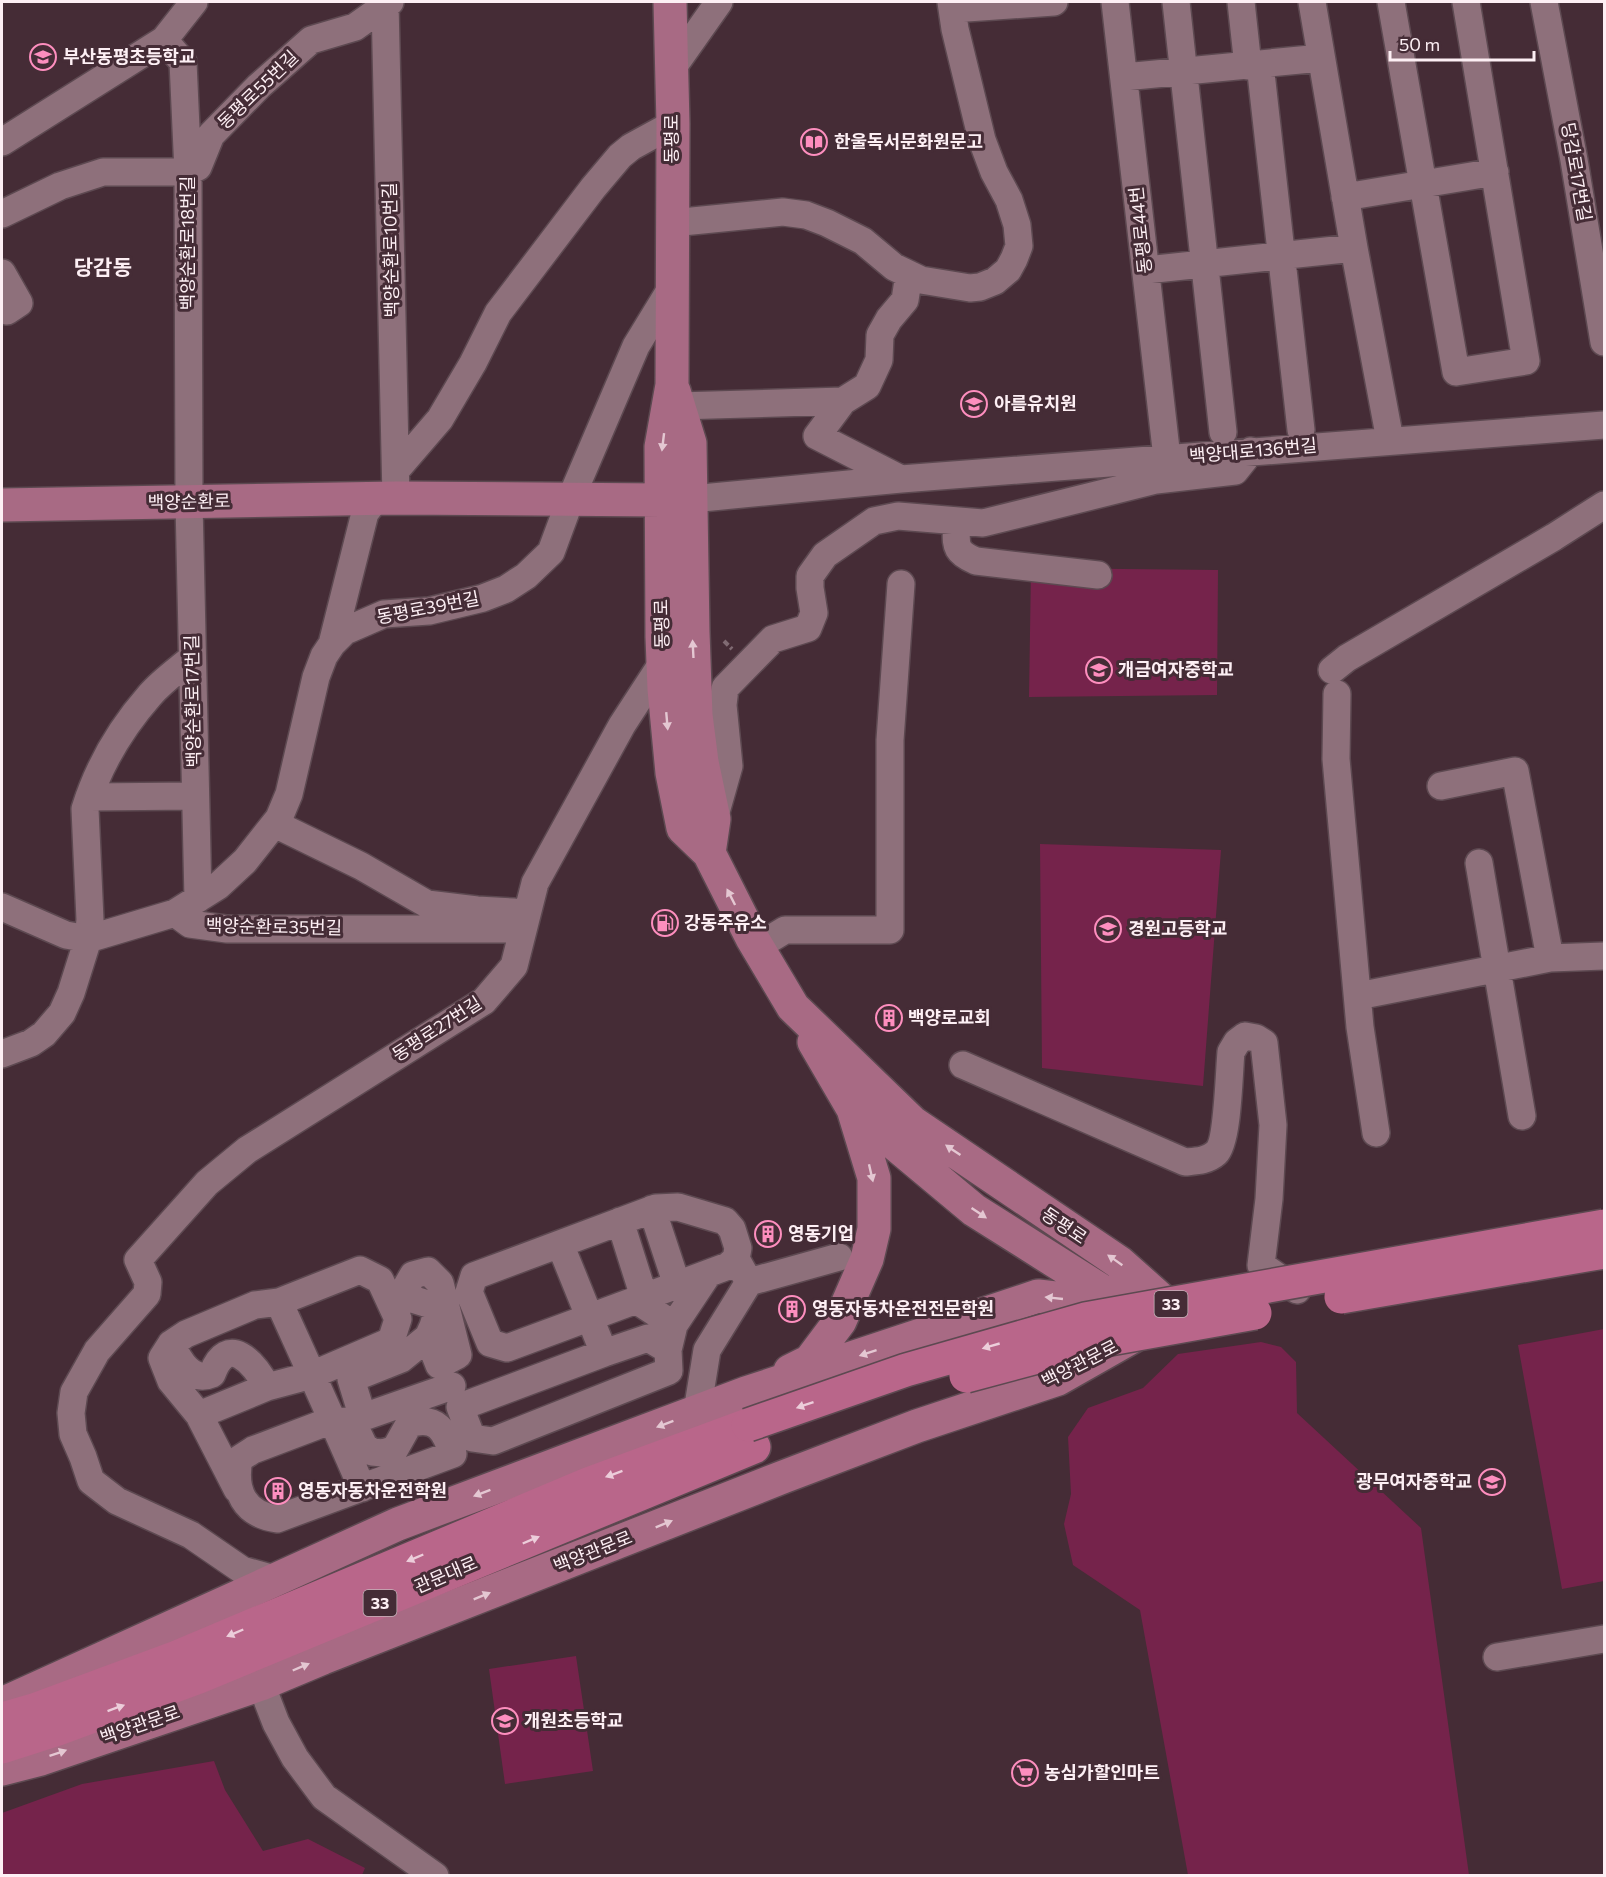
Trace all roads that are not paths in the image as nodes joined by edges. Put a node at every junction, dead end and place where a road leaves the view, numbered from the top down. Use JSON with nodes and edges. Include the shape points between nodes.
{"nodes":[{"id":1,"x":194,"y":2,"type":"edge"},
{"id":2,"x":670,"y":2,"type":"edge"},
{"id":3,"x":719,"y":2,"type":"edge"},
{"id":4,"x":1054,"y":2,"type":"edge"},
{"id":5,"x":1115,"y":2,"type":"edge"},
{"id":6,"x":1176,"y":2,"type":"edge"},
{"id":7,"x":1241,"y":2,"type":"edge"},
{"id":8,"x":1312,"y":2,"type":"edge"},
{"id":9,"x":1392,"y":2,"type":"edge"},
{"id":10,"x":1466,"y":2,"type":"edge"},
{"id":11,"x":1545,"y":2,"type":"edge"},
{"id":12,"x":387,"y":3,"type":"edge"},
{"id":13,"x":951,"y":5,"type":"edge"},
{"id":14,"x":164,"y":40,"type":"junction"},
{"id":15,"x":1321,"y":58,"type":"junction"},
{"id":16,"x":1254,"y":65,"type":"junction"},
{"id":17,"x":671,"y":70,"type":"junction"},
{"id":18,"x":1184,"y":72,"type":"junction"},
{"id":19,"x":1124,"y":77,"type":"junction"},
{"id":20,"x":673,"y":124,"type":"junction"},
{"id":21,"x":2,"y":142,"type":"edge"},
{"id":22,"x":188,"y":172,"type":"junction"},
{"id":23,"x":1495,"y":172,"type":"junction"},
{"id":24,"x":1423,"y":185,"type":"junction"},
{"id":25,"x":1345,"y":197,"type":"junction"},
{"id":26,"x":2,"y":214,"type":"edge"},
{"id":27,"x":672,"y":223,"type":"junction"},
{"id":28,"x":1353,"y":248,"type":"junction"},
{"id":29,"x":1281,"y":255,"type":"junction"},
{"id":30,"x":1205,"y":263,"type":"junction"},
{"id":31,"x":1146,"y":270,"type":"junction"},
{"id":32,"x":2,"y":273,"type":"edge"},
{"id":33,"x":909,"y":274,"type":"junction"},
{"id":34,"x":672,"y":287,"type":"junction"},
{"id":35,"x":7,"y":311,"type":"dead end"},
{"id":36,"x":1605,"y":342,"type":"edge"},
{"id":37,"x":675,"y":395,"type":"junction"},
{"id":38,"x":843,"y":401,"type":"junction"},
{"id":39,"x":1605,"y":425,"type":"edge"},
{"id":40,"x":1301,"y":430,"type":"dead end"},
{"id":41,"x":1223,"y":432,"type":"dead end"},
{"id":42,"x":1390,"y":440,"type":"junction"},
{"id":43,"x":1251,"y":452,"type":"junction"},
{"id":44,"x":1167,"y":458,"type":"junction"},
{"id":45,"x":901,"y":478,"type":"junction"},
{"id":46,"x":390,"y":488,"type":"junction"},
{"id":47,"x":571,"y":498,"type":"junction"},
{"id":48,"x":676,"y":499,"type":"junction"},
{"id":49,"x":189,"y":503,"type":"junction"},
{"id":50,"x":2,"y":505,"type":"edge"},
{"id":51,"x":1605,"y":505,"type":"edge"},
{"id":52,"x":956,"y":521,"type":"junction"},
{"id":53,"x":1098,"y":576,"type":"dead end"},
{"id":54,"x":901,"y":584,"type":"dead end"},
{"id":55,"x":332,"y":644,"type":"junction"},
{"id":56,"x":192,"y":658,"type":"junction"},
{"id":57,"x":663,"y":662,"type":"junction"},
{"id":58,"x":1441,"y":786,"type":"dead end"},
{"id":59,"x":195,"y":796,"type":"junction"},
{"id":60,"x":89,"y":797,"type":"junction"},
{"id":61,"x":714,"y":819,"type":"junction"},
{"id":62,"x":275,"y":824,"type":"junction"},
{"id":63,"x":709,"y":852,"type":"junction"},
{"id":64,"x":1479,"y":863,"type":"dead end"},
{"id":65,"x":186,"y":906,"type":"junction"},
{"id":66,"x":2,"y":907,"type":"edge"},
{"id":67,"x":523,"y":928,"type":"junction"},
{"id":68,"x":88,"y":939,"type":"junction"},
{"id":69,"x":757,"y":947,"type":"junction"},
{"id":70,"x":1605,"y":956,"type":"edge"},
{"id":71,"x":1550,"y":958,"type":"junction"},
{"id":72,"x":1498,"y":968,"type":"junction"},
{"id":73,"x":1358,"y":996,"type":"junction"},
{"id":74,"x":793,"y":1007,"type":"junction"},
{"id":75,"x":2,"y":1054,"type":"edge"},
{"id":76,"x":963,"y":1065,"type":"dead end"},
{"id":77,"x":853,"y":1109,"type":"junction"},
{"id":78,"x":1522,"y":1116,"type":"dead end"},
{"id":79,"x":1376,"y":1133,"type":"dead end"},
{"id":80,"x":652,"y":1209,"type":"junction"},
{"id":81,"x":620,"y":1221,"type":"junction"},
{"id":82,"x":1605,"y":1226,"type":"edge"},
{"id":83,"x":1605,"y":1239,"type":"edge"},
{"id":84,"x":560,"y":1244,"type":"junction"},
{"id":85,"x":1605,"y":1252,"type":"edge"},
{"id":86,"x":839,"y":1257,"type":"dead end"},
{"id":87,"x":743,"y":1270,"type":"junction"},
{"id":88,"x":708,"y":1274,"type":"junction"},
{"id":89,"x":677,"y":1285,"type":"junction"},
{"id":90,"x":1298,"y":1291,"type":"junction"},
{"id":91,"x":640,"y":1299,"type":"junction"},
{"id":92,"x":279,"y":1302,"type":"junction"},
{"id":93,"x":1175,"y":1312,"type":"junction"},
{"id":94,"x":589,"y":1318,"type":"junction"},
{"id":95,"x":428,"y":1337,"type":"dead end"},
{"id":96,"x":671,"y":1337,"type":"junction"},
{"id":97,"x":490,"y":1343,"type":"junction"},
{"id":98,"x":171,"y":1344,"type":"junction"},
{"id":99,"x":604,"y":1353,"type":"junction"},
{"id":100,"x":312,"y":1375,"type":"junction"},
{"id":101,"x":267,"y":1387,"type":"junction"},
{"id":102,"x":746,"y":1393,"type":"junction"},
{"id":103,"x":456,"y":1397,"type":"junction"},
{"id":104,"x":697,"y":1412,"type":"junction"},
{"id":105,"x":199,"y":1415,"type":"junction"},
{"id":106,"x":350,"y":1420,"type":"junction"},
{"id":107,"x":751,"y":1436,"type":"junction"},
{"id":108,"x":362,"y":1488,"type":"junction"},
{"id":109,"x":239,"y":1492,"type":"junction"},
{"id":110,"x":278,"y":1580,"type":"junction"},
{"id":111,"x":1605,"y":1639,"type":"edge"},
{"id":112,"x":1497,"y":1657,"type":"dead end"},
{"id":113,"x":261,"y":1684,"type":"junction"},
{"id":114,"x":2,"y":1704,"type":"edge"},
{"id":115,"x":2,"y":1719,"type":"edge"},
{"id":116,"x":2,"y":1747,"type":"edge"},
{"id":117,"x":2,"y":1769,"type":"edge"},
{"id":118,"x":435,"y":1875,"type":"edge"}],
"edges":[{"from":1,"to":14,"type":"street"},
{"from":2,"to":17,"type":"main road","name":"동평로"},
{"from":3,"to":17,"type":"street"},
{"from":4,"to":13,"type":"street"},
{"from":5,"to":19,"type":"street","name":"동평로44번"},
{"from":6,"to":18,"type":"street"},
{"from":7,"to":16,"type":"street"},
{"from":8,"to":15,"type":"street"},
{"from":9,"to":24,"type":"street"},
{"from":10,"to":23,"type":"street"},
{"from":11,"to":36,"type":"street","name":"당감로17번길"},
{"from":12,"to":22,"type":"street","name":"동평로55번길","via":[[355,27],[310,40],[211,135],[198,167]]},
{"from":12,"to":46,"type":"street","name":"백양순환로10번길"},
{"from":13,"to":33,"type":"street","via":[[982,140],[1009,200],[1019,246],[1008,270],[980,287],[943,285]]},
{"from":14,"to":21,"type":"street"},
{"from":14,"to":22,"type":"street","name":"백양순환로18번길","via":[[183,63]]},
{"from":15,"to":16,"type":"street"},
{"from":15,"to":25,"type":"street"},
{"from":16,"to":18,"type":"street"},
{"from":16,"to":29,"type":"street"},
{"from":17,"to":20,"type":"main road","name":"동평로"},
{"from":18,"to":19,"type":"street"},
{"from":18,"to":30,"type":"street"},
{"from":19,"to":31,"type":"street","name":"동평로44번"},
{"from":20,"to":27,"type":"main road","name":"동평로"},
{"from":20,"to":46,"type":"street","via":[[631,147],[593,188],[498,313],[440,419]]},
{"from":22,"to":26,"type":"street","via":[[103,172],[60,186]]},
{"from":22,"to":49,"type":"street","name":"백양순환로18번길"},
{"from":23,"to":24,"type":"street"},
{"from":23,"to":24,"type":"street","via":[[1526,361],[1456,372]]},
{"from":24,"to":25,"type":"street"},
{"from":25,"to":28,"type":"street"},
{"from":27,"to":33,"type":"street","via":[[783,212],[806,215],[863,241],[894,267]]},
{"from":27,"to":34,"type":"main road","name":"동평로"},
{"from":28,"to":29,"type":"street"},
{"from":28,"to":42,"type":"street"},
{"from":29,"to":30,"type":"street"},
{"from":29,"to":40,"type":"street"},
{"from":30,"to":31,"type":"street"},
{"from":30,"to":41,"type":"street"},
{"from":31,"to":44,"type":"street","name":"동평로44번"},
{"from":32,"to":35,"type":"street","via":[[19,303]]},
{"from":33,"to":38,"type":"street","via":[[905,300],[880,336],[879,360],[867,386]]},
{"from":34,"to":37,"type":"main road","name":"동평로"},
{"from":34,"to":47,"type":"street","name":"동평로39번길","via":[[636,346]]},
{"from":37,"to":38,"type":"street"},
{"from":37,"to":48,"type":"main road","name":"동평로","via":[[662,447]]},
{"from":38,"to":45,"type":"street","via":[[818,436]]},
{"from":39,"to":42,"type":"street","name":"백양대로136번길"},
{"from":42,"to":43,"type":"street","name":"백양대로136번길"},
{"from":43,"to":44,"type":"street","name":"백양대로136번길"},
{"from":43,"to":52,"type":"street","via":[[1235,471],[1156,480],[983,523]]},
{"from":44,"to":45,"type":"street","name":"백양대로136번길"},
{"from":45,"to":48,"type":"street","name":"백양대로136번길"},
{"from":46,"to":47,"type":"main road","name":"백양순환로"},
{"from":46,"to":49,"type":"main road","name":"백양순환로"},
{"from":46,"to":55,"type":"street","via":[[365,513]]},
{"from":47,"to":48,"type":"main road","name":"백양순환로"},
{"from":47,"to":55,"type":"street","name":"동평로39번길","via":[[551,552],[506,589],[459,605],[384,614],[345,631]]},
{"from":48,"to":57,"type":"main road","name":"동평로"},
{"from":61,"to":48,"type":"main road","name":"동평로","one_way":true,"via":[[696,715]]},
{"from":49,"to":50,"type":"main road","name":"백양순환로"},
{"from":49,"to":56,"type":"street","name":"백양순환로17번길"},
{"from":51,"to":73,"type":"street","via":[[1347,658],[1335,682],[1336,759]]},
{"from":52,"to":53,"type":"street","via":[[958,549],[976,561]]},
{"from":52,"to":61,"type":"street","via":[[898,516],[874,521],[825,555],[810,576],[814,613],[808,628],[773,639],[725,688],[729,766]]},
{"from":54,"to":69,"type":"street","via":[[890,740],[890,930],[785,930]]},
{"from":55,"to":62,"type":"street","name":"동평로39번길","via":[[316,677],[289,794]]},
{"from":56,"to":59,"type":"street","name":"백양순환로17번길"},
{"from":56,"to":60,"type":"street","via":[[151,693],[125,727],[101,767]]},
{"from":57,"to":63,"type":"main road","name":"동평로","one_way":true,"via":[[672,773],[683,828]]},
{"from":57,"to":67,"type":"street","name":"동평로27번길","via":[[622,725],[535,883]]},
{"from":58,"to":71,"type":"street","via":[[1515,771]]},
{"from":59,"to":60,"type":"street"},
{"from":59,"to":65,"type":"street","name":"백양순환로17번길"},
{"from":60,"to":68,"type":"street","via":[[85,809]]},
{"from":61,"to":63,"type":"main road","name":"동평로"},
{"from":62,"to":65,"type":"street","name":"동평로39번길","via":[[218,886]]},
{"from":62,"to":67,"type":"street","via":[[427,904],[514,912]]},
{"from":69,"to":63,"type":"main road","name":"동평로","one_way":true},
{"from":64,"to":72,"type":"street"},
{"from":65,"to":67,"type":"street","name":"백양순환로35번길","via":[[190,924],[227,929]]},
{"from":65,"to":68,"type":"street"},
{"from":66,"to":68,"type":"street","via":[[66,935]]},
{"from":67,"to":110,"type":"street","name":"동평로27번길","via":[[514,966],[484,1001],[247,1150],[207,1183],[138,1260],[148,1282],[147,1294],[97,1351],[74,1392],[73,1434],[91,1481],[117,1501],[191,1535],[242,1570]]},
{"from":68,"to":75,"type":"street","via":[[63,1013],[37,1039]]},
{"from":69,"to":74,"type":"main road","name":"동평로"},
{"from":70,"to":71,"type":"street"},
{"from":71,"to":72,"type":"street"},
{"from":72,"to":73,"type":"street"},
{"from":72,"to":78,"type":"street"},
{"from":73,"to":79,"type":"street"},
{"from":74,"to":77,"type":"main road"},
{"from":93,"to":74,"type":"main road","name":"동평로","one_way":true,"via":[[1120,1263],[913,1123]]},
{"from":76,"to":90,"type":"street","via":[[1185,1162],[1201,1161],[1217,1152],[1224,1135],[1231,1052],[1245,1036],[1264,1043],[1273,1125],[1262,1265]]},
{"from":77,"to":93,"type":"main road","name":"동평로","one_way":true,"via":[[974,1210],[1102,1291]]},
{"from":77,"to":102,"type":"main road","one_way":true,"via":[[874,1178],[874,1229],[867,1259],[840,1321],[810,1361]]},
{"from":80,"to":81,"type":"street"},
{"from":80,"to":87,"type":"street","via":[[678,1207],[725,1221],[732,1229]]},
{"from":80,"to":89,"type":"street"},
{"from":81,"to":84,"type":"street"},
{"from":81,"to":91,"type":"street"},
{"from":82,"to":107,"type":"highway","number":"33","one_way":true,"bridge":true,"via":[[1085,1319],[906,1370]]},
{"from":83,"to":90,"type":"main road","name":"백양관문로"},
{"from":84,"to":94,"type":"street"},
{"from":84,"to":97,"type":"street","via":[[474,1276],[469,1292]]},
{"from":85,"to":107,"type":"highway","number":"33","bridge":true,"via":[[1093,1342]]},
{"from":86,"to":87,"type":"street"},
{"from":87,"to":88,"type":"street","via":[[728,1266]]},
{"from":87,"to":104,"type":"street","via":[[707,1350]]},
{"from":88,"to":89,"type":"street"},
{"from":88,"to":96,"type":"street"},
{"from":89,"to":91,"type":"street"},
{"from":90,"to":93,"type":"main road","name":"백양관문로"},
{"from":91,"to":94,"type":"street"},
{"from":91,"to":96,"type":"street"},
{"from":92,"to":98,"type":"street","via":[[255,1305]]},
{"from":92,"to":100,"type":"street"},
{"from":92,"to":100,"type":"street","via":[[360,1270],[380,1280],[390,1299],[398,1319],[391,1341]]},
{"from":93,"to":102,"type":"main road","name":"백양관문로","one_way":true,"via":[[1038,1296]]},
{"from":113,"to":93,"type":"main road","name":"백양관문로","one_way":true,"via":[[794,1472],[1058,1379]]},
{"from":94,"to":97,"type":"street","via":[[507,1348]]},
{"from":94,"to":99,"type":"street"},
{"from":95,"to":106,"type":"street","via":[[401,1359],[351,1379]]},
{"from":96,"to":99,"type":"street","via":[[648,1338]]},
{"from":96,"to":103,"type":"street","via":[[669,1371],[493,1441],[472,1438]]},
{"from":97,"to":103,"type":"street"},
{"from":98,"to":101,"type":"street","via":[[181,1364],[194,1374],[212,1374],[225,1354],[235,1353],[248,1360]]},
{"from":98,"to":105,"type":"street","via":[[162,1358],[171,1382]]},
{"from":99,"to":103,"type":"street"},
{"from":100,"to":101,"type":"street"},
{"from":100,"to":106,"type":"street"},
{"from":101,"to":105,"type":"street"},
{"from":102,"to":104,"type":"main road","name":"백양관문로"},
{"from":103,"to":106,"type":"street","via":[[400,1392]]},
{"from":104,"to":110,"type":"main road","name":"백양관문로","one_way":true,"via":[[398,1524]]},
{"from":105,"to":109,"type":"street"},
{"from":106,"to":108,"type":"street"},
{"from":106,"to":108,"type":"street","via":[[364,1446],[372,1452],[395,1449],[409,1424],[422,1420],[437,1424],[447,1436],[453,1454]]},
{"from":106,"to":109,"type":"street","via":[[327,1422],[239,1459]]},
{"from":107,"to":115,"type":"highway","name":"관문대로","number":"33","one_way":true,"via":[[588,1484],[177,1657]]},
{"from":116,"to":107,"type":"highway","name":"관문대로","number":"33","one_way":true,"via":[[199,1677]]},
{"from":108,"to":109,"type":"street","via":[[277,1519],[263,1517],[251,1509]]},
{"from":110,"to":114,"type":"main road","name":"백양관문로"},
{"from":111,"to":112,"type":"street"},
{"from":117,"to":113,"type":"main road","name":"백양관문로","one_way":true},
{"from":113,"to":118,"type":"street","via":[[295,1758],[324,1797]]}]}
